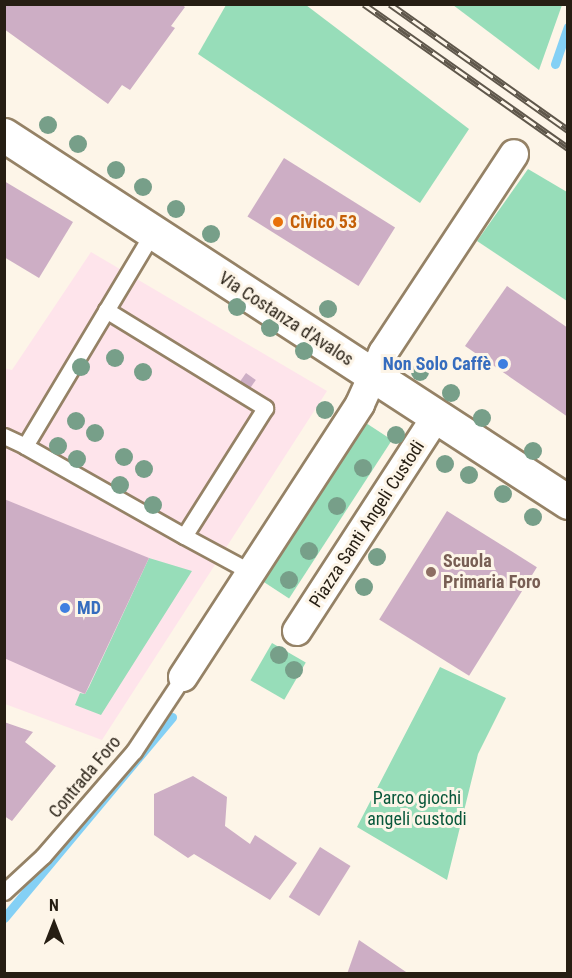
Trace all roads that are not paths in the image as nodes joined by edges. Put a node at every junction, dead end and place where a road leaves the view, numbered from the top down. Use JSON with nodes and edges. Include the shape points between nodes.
{"nodes":[{"id":1,"x":4,"y":135,"type":"edge"},
{"id":2,"x":514,"y":154,"type":"dead end"},
{"id":3,"x":153,"y":232,"type":"junction"},
{"id":4,"x":106,"y":310,"type":"junction"},
{"id":5,"x":375,"y":376,"type":"junction"},
{"id":6,"x":436,"y":417,"type":"junction"},
{"id":7,"x":4,"y":436,"type":"edge"},
{"id":8,"x":25,"y":446,"type":"junction"},
{"id":9,"x":567,"y":502,"type":"edge"},
{"id":10,"x":184,"y":536,"type":"junction"},
{"id":11,"x":244,"y":581,"type":"junction"},
{"id":12,"x":297,"y":631,"type":"dead end"},
{"id":13,"x":183,"y":678,"type":"joint"},
{"id":14,"x":4,"y":892,"type":"edge"}],
"edges":[{"from":1,"to":3,"type":"main road","name":"Via Costanza d'Avalos"},
{"from":2,"to":5,"type":"street","via":[[383,353]]},
{"from":3,"to":4,"type":"lane"},
{"from":3,"to":5,"type":"main road","name":"Via Costanza d'Avalos"},
{"from":4,"to":8,"type":"lane"},
{"from":4,"to":10,"type":"lane","via":[[265,408]]},
{"from":5,"to":6,"type":"main road","name":"Via Costanza d'Avalos"},
{"from":5,"to":11,"type":"street"},
{"from":6,"to":9,"type":"main road","name":"Via Costanza d'Avalos"},
{"from":6,"to":12,"type":"street","name":"Piazza Santi Angeli Custodi"},
{"from":7,"to":8,"type":"lane"},
{"from":8,"to":10,"type":"lane"},
{"from":10,"to":11,"type":"lane"},
{"from":11,"to":13,"type":"street"},
{"from":13,"to":14,"type":"lane","name":"Contrada Foro","via":[[134,751],[43,856]]}]}
